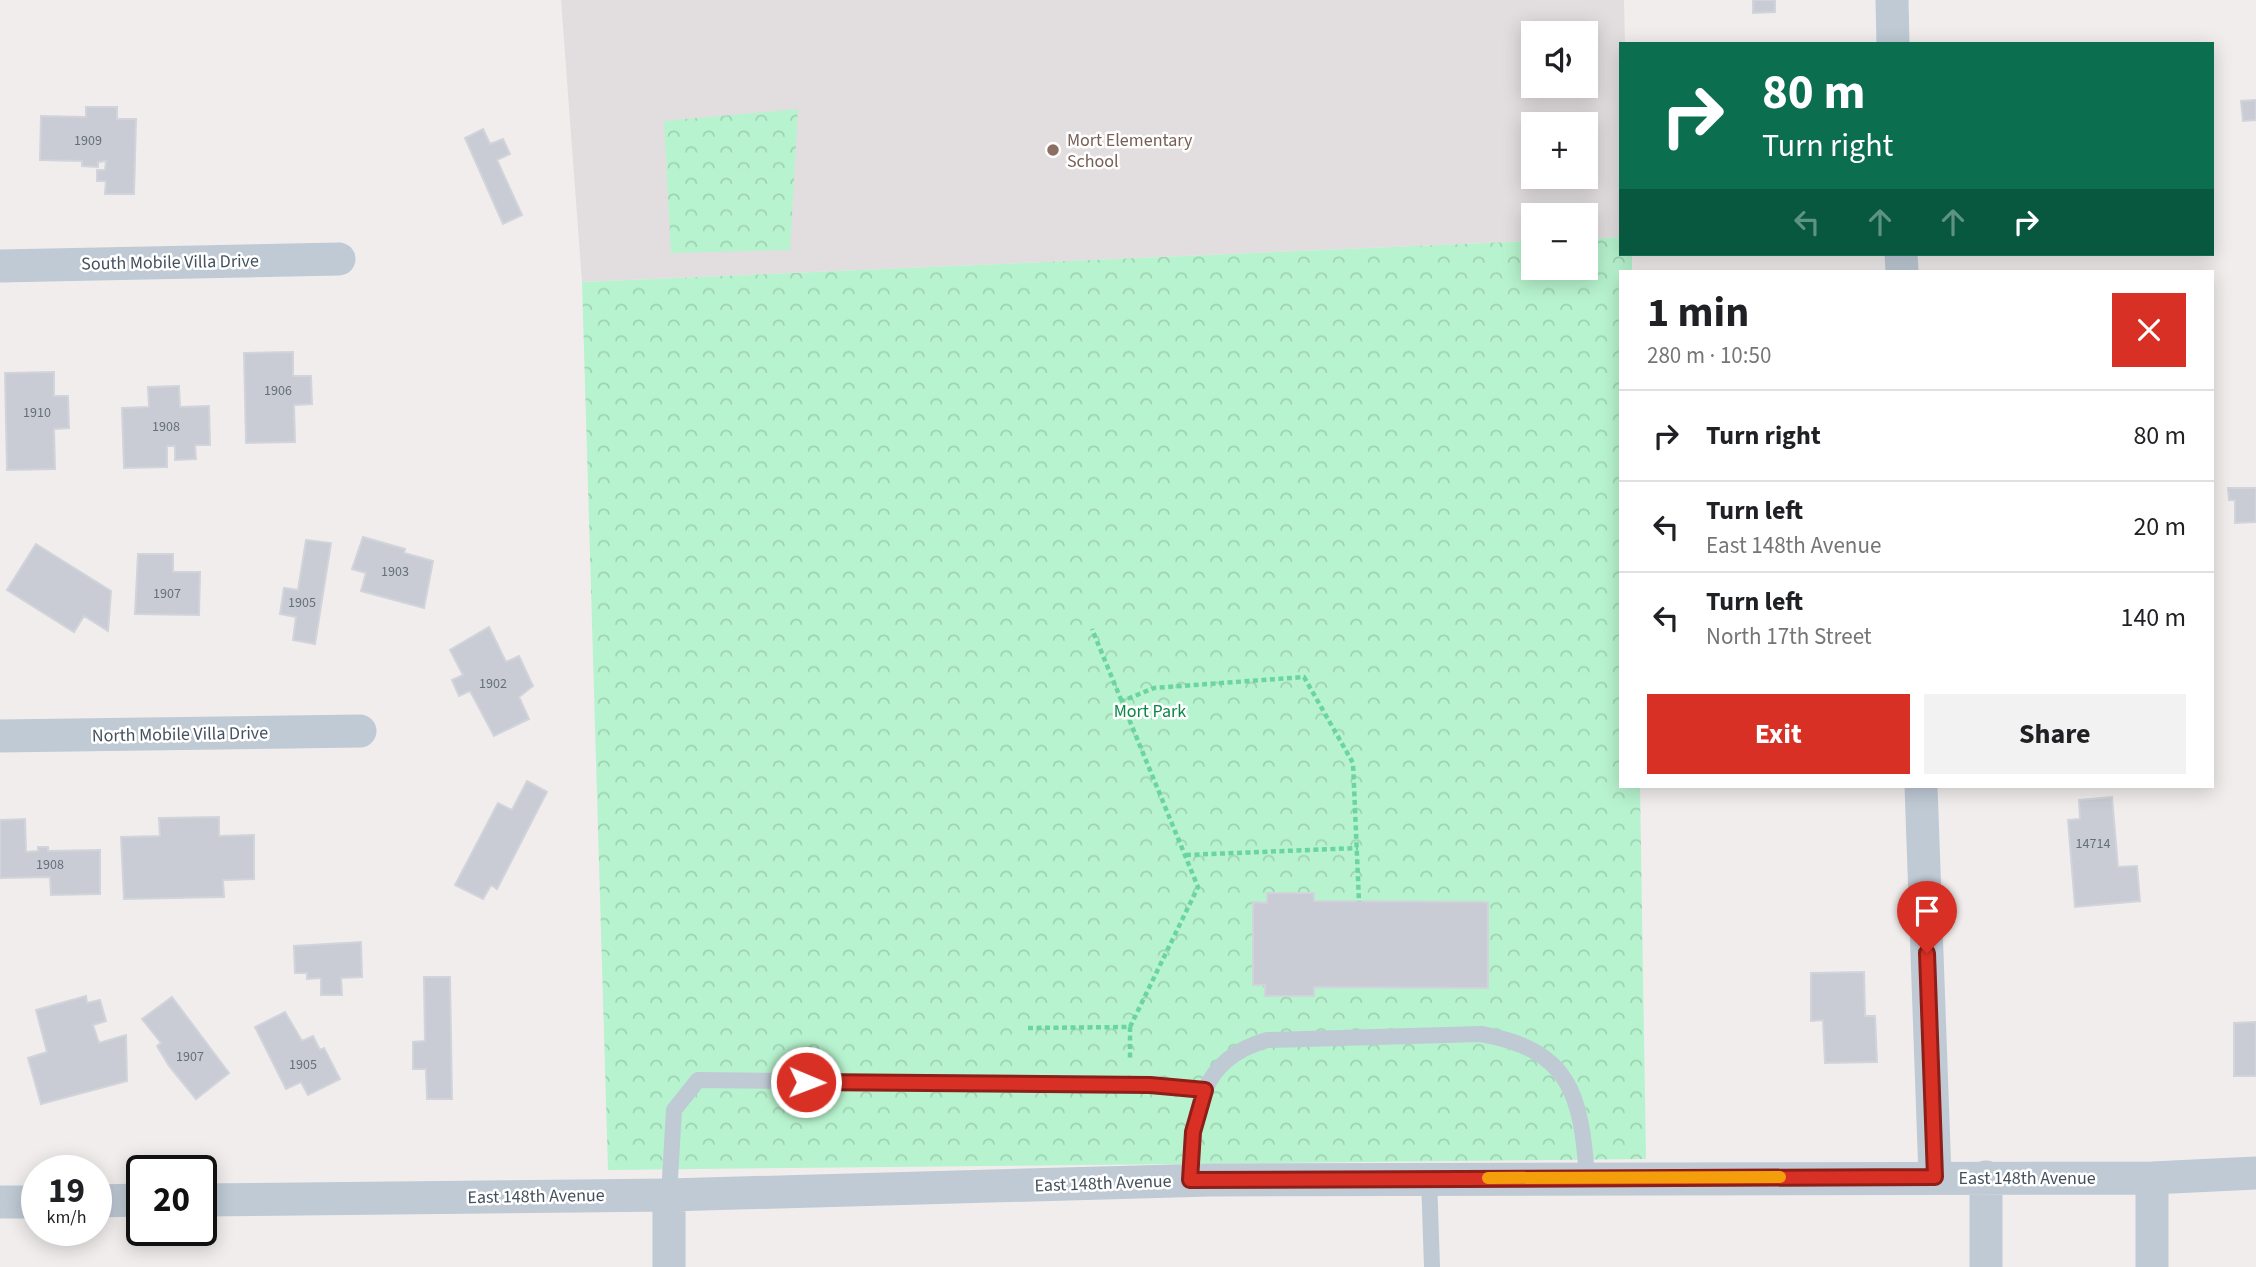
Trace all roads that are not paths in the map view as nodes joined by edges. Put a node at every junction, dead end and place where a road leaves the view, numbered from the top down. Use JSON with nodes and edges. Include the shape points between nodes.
{"nodes":[{"id":1,"x":1892,"y":0,"type":"edge"},
{"id":2,"x":1893,"y":42,"type":"edge"},
{"id":3,"x":339,"y":259,"type":"dead end"},
{"id":4,"x":0,"y":265,"type":"edge"},
{"id":5,"x":360,"y":731,"type":"dead end"},
{"id":6,"x":0,"y":736,"type":"edge"},
{"id":7,"x":1921,"y":788,"type":"edge"},
{"id":8,"x":1205,"y":1090,"type":"junction"},
{"id":9,"x":2256,"y":1174,"type":"edge"},
{"id":10,"x":1587,"y":1177,"type":"junction"},
{"id":11,"x":1935,"y":1177,"type":"junction"},
{"id":12,"x":1986,"y":1177,"type":"junction"},
{"id":13,"x":1429,"y":1178,"type":"junction"},
{"id":14,"x":2152,"y":1178,"type":"junction"},
{"id":15,"x":1190,"y":1180,"type":"junction"},
{"id":16,"x":669,"y":1195,"type":"junction"},
{"id":17,"x":217,"y":1200,"type":"edge"},
{"id":18,"x":0,"y":1202,"type":"edge"},
{"id":19,"x":21,"y":1202,"type":"edge"},
{"id":20,"x":669,"y":1267,"type":"edge"},
{"id":21,"x":1432,"y":1267,"type":"edge"},
{"id":22,"x":1986,"y":1267,"type":"edge"},
{"id":23,"x":2152,"y":1267,"type":"edge"}],
"edges":[{"from":1,"to":2,"type":"street"},
{"from":3,"to":4,"type":"street","name":"South Mobile Villa Drive"},
{"from":5,"to":6,"type":"street","name":"North Mobile Villa Drive"},
{"from":7,"to":11,"type":"street"},
{"from":8,"to":10,"type":"lane","via":[[1212,1073],[1227,1057],[1267,1040],[1481,1034],[1512,1039],[1553,1062],[1567,1079],[1584,1130]]},
{"from":8,"to":15,"type":"lane","via":[[1193,1132]]},
{"from":8,"to":16,"type":"lane","via":[[1150,1085],[698,1080],[674,1110]]},
{"from":9,"to":14,"type":"street","name":"East 148th Avenue"},
{"from":10,"to":11,"type":"street","name":"East 148th Avenue"},
{"from":10,"to":13,"type":"street","name":"East 148th Avenue"},
{"from":11,"to":12,"type":"street","name":"East 148th Avenue"},
{"from":12,"to":14,"type":"street","name":"East 148th Avenue"},
{"from":12,"to":22,"type":"street"},
{"from":13,"to":15,"type":"street","name":"East 148th Avenue"},
{"from":13,"to":21,"type":"lane"},
{"from":14,"to":23,"type":"street"},
{"from":15,"to":16,"type":"street","name":"East 148th Avenue"},
{"from":16,"to":17,"type":"street","name":"East 148th Avenue"},
{"from":16,"to":20,"type":"street"},
{"from":18,"to":19,"type":"street"}]}
